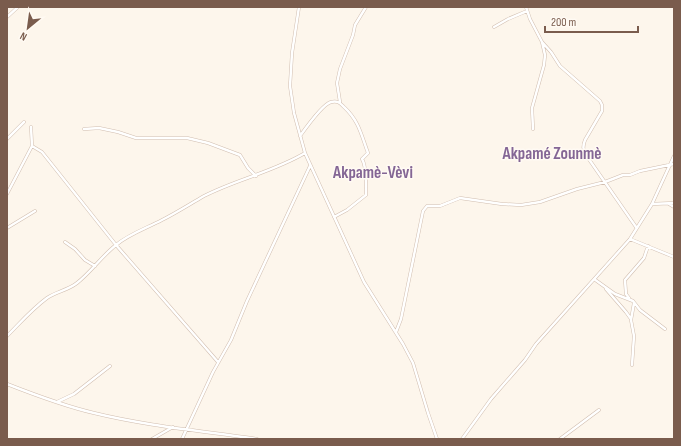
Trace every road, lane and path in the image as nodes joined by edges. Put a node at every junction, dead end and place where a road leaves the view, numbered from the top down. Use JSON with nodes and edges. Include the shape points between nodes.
{"nodes":[{"id":1,"x":18,"y":7,"type":"edge"},
{"id":2,"x":299,"y":7,"type":"edge"},
{"id":3,"x":366,"y":7,"type":"edge"},
{"id":4,"x":526,"y":7,"type":"edge"},
{"id":5,"x":527,"y":11,"type":"junction"},
{"id":6,"x":7,"y":17,"type":"edge"},
{"id":7,"x":494,"y":27,"type":"dead end"},
{"id":8,"x":542,"y":42,"type":"junction"},
{"id":9,"x":340,"y":102,"type":"junction"},
{"id":10,"x":24,"y":122,"type":"dead end"},
{"id":11,"x":30,"y":127,"type":"dead end"},
{"id":12,"x":84,"y":129,"type":"dead end"},
{"id":13,"x":533,"y":129,"type":"dead end"},
{"id":14,"x":300,"y":136,"type":"junction"},
{"id":15,"x":7,"y":139,"type":"edge"},
{"id":16,"x":32,"y":146,"type":"junction"},
{"id":17,"x":305,"y":153,"type":"junction"},
{"id":18,"x":674,"y":156,"type":"edge"},
{"id":19,"x":672,"y":165,"type":"edge"},
{"id":20,"x":310,"y":166,"type":"junction"},
{"id":21,"x":256,"y":176,"type":"junction"},
{"id":22,"x":605,"y":182,"type":"junction"},
{"id":23,"x":7,"y":193,"type":"edge"},
{"id":24,"x":674,"y":203,"type":"edge"},
{"id":25,"x":652,"y":204,"type":"junction"},
{"id":26,"x":669,"y":204,"type":"junction"},
{"id":27,"x":674,"y":207,"type":"edge"},
{"id":28,"x":35,"y":211,"type":"dead end"},
{"id":29,"x":333,"y":217,"type":"junction"},
{"id":30,"x":636,"y":227,"type":"junction"},
{"id":31,"x":7,"y":228,"type":"edge"},
{"id":32,"x":630,"y":239,"type":"junction"},
{"id":33,"x":65,"y":242,"type":"dead end"},
{"id":34,"x":116,"y":245,"type":"junction"},
{"id":35,"x":648,"y":246,"type":"junction"},
{"id":36,"x":674,"y":257,"type":"edge"},
{"id":37,"x":95,"y":266,"type":"junction"},
{"id":38,"x":594,"y":278,"type":"junction"},
{"id":39,"x":604,"y":287,"type":"junction"},
{"id":40,"x":629,"y":299,"type":"junction"},
{"id":41,"x":634,"y":303,"type":"junction"},
{"id":42,"x":632,"y":320,"type":"junction"},
{"id":43,"x":665,"y":329,"type":"dead end"},
{"id":44,"x":396,"y":332,"type":"junction"},
{"id":45,"x":7,"y":336,"type":"edge"},
{"id":46,"x":218,"y":362,"type":"junction"},
{"id":47,"x":632,"y":365,"type":"dead end"},
{"id":48,"x":110,"y":366,"type":"dead end"},
{"id":49,"x":7,"y":384,"type":"edge"},
{"id":50,"x":57,"y":402,"type":"junction"},
{"id":51,"x":599,"y":410,"type":"dead end"},
{"id":52,"x":174,"y":427,"type":"junction"},
{"id":53,"x":186,"y":429,"type":"junction"},
{"id":54,"x":152,"y":439,"type":"edge"},
{"id":55,"x":182,"y":439,"type":"edge"},
{"id":56,"x":257,"y":439,"type":"edge"},
{"id":57,"x":437,"y":439,"type":"edge"},
{"id":58,"x":462,"y":439,"type":"edge"},
{"id":59,"x":560,"y":439,"type":"edge"}],
"edges":[{"from":1,"to":6,"type":"street"},
{"from":2,"to":14,"type":"street","via":[[290,86]]},
{"from":3,"to":9,"type":"street","via":[[355,25],[340,69],[337,86]]},
{"from":4,"to":5,"type":"street"},
{"from":5,"to":7,"type":"street"},
{"from":5,"to":8,"type":"street"},
{"from":8,"to":13,"type":"street","via":[[544,65],[532,108]]},
{"from":8,"to":22,"type":"street","via":[[565,72],[602,105],[602,111],[585,140],[583,149]]},
{"from":9,"to":14,"type":"street","via":[[328,103]]},
{"from":9,"to":29,"type":"street","via":[[355,119],[368,152],[362,159],[365,163],[366,195]]},
{"from":10,"to":15,"type":"street"},
{"from":11,"to":16,"type":"street"},
{"from":12,"to":21,"type":"street","via":[[99,128],[136,138],[187,138],[208,143],[240,155]]},
{"from":14,"to":17,"type":"street"},
{"from":16,"to":23,"type":"street"},
{"from":16,"to":34,"type":"street","via":[[42,152]]},
{"from":17,"to":20,"type":"street"},
{"from":17,"to":21,"type":"street","via":[[278,168]]},
{"from":18,"to":19,"type":"street"},
{"from":19,"to":22,"type":"street","via":[[623,175]]},
{"from":19,"to":25,"type":"street"},
{"from":20,"to":29,"type":"street"},
{"from":20,"to":46,"type":"street","via":[[231,340]]},
{"from":21,"to":34,"type":"street","via":[[222,188]]},
{"from":22,"to":30,"type":"street"},
{"from":22,"to":44,"type":"street","via":[[527,204],[502,204],[460,198],[440,206],[424,208],[401,319]]},
{"from":24,"to":26,"type":"street"},
{"from":25,"to":26,"type":"street"},
{"from":25,"to":30,"type":"street"},
{"from":26,"to":27,"type":"street"},
{"from":28,"to":31,"type":"street"},
{"from":29,"to":44,"type":"street","via":[[364,282]]},
{"from":30,"to":32,"type":"street"},
{"from":32,"to":35,"type":"street"},
{"from":32,"to":38,"type":"street"},
{"from":33,"to":37,"type":"street"},
{"from":34,"to":37,"type":"street"},
{"from":34,"to":46,"type":"street"},
{"from":35,"to":36,"type":"street"},
{"from":35,"to":40,"type":"street","via":[[644,258],[625,280]]},
{"from":37,"to":45,"type":"street","via":[[74,285],[47,298]]},
{"from":38,"to":39,"type":"street"},
{"from":38,"to":58,"type":"street","via":[[536,344]]},
{"from":39,"to":40,"type":"street"},
{"from":39,"to":42,"type":"street"},
{"from":40,"to":41,"type":"street"},
{"from":41,"to":42,"type":"street"},
{"from":41,"to":43,"type":"street","via":[[644,314]]},
{"from":42,"to":47,"type":"street"},
{"from":44,"to":57,"type":"street","via":[[413,362]]},
{"from":46,"to":53,"type":"street"},
{"from":48,"to":50,"type":"street","via":[[74,394]]},
{"from":49,"to":50,"type":"street"},
{"from":50,"to":52,"type":"street","via":[[119,419]]},
{"from":51,"to":59,"type":"street"},
{"from":52,"to":53,"type":"street"},
{"from":52,"to":54,"type":"street"},
{"from":53,"to":55,"type":"street"},
{"from":53,"to":56,"type":"street"}]}
